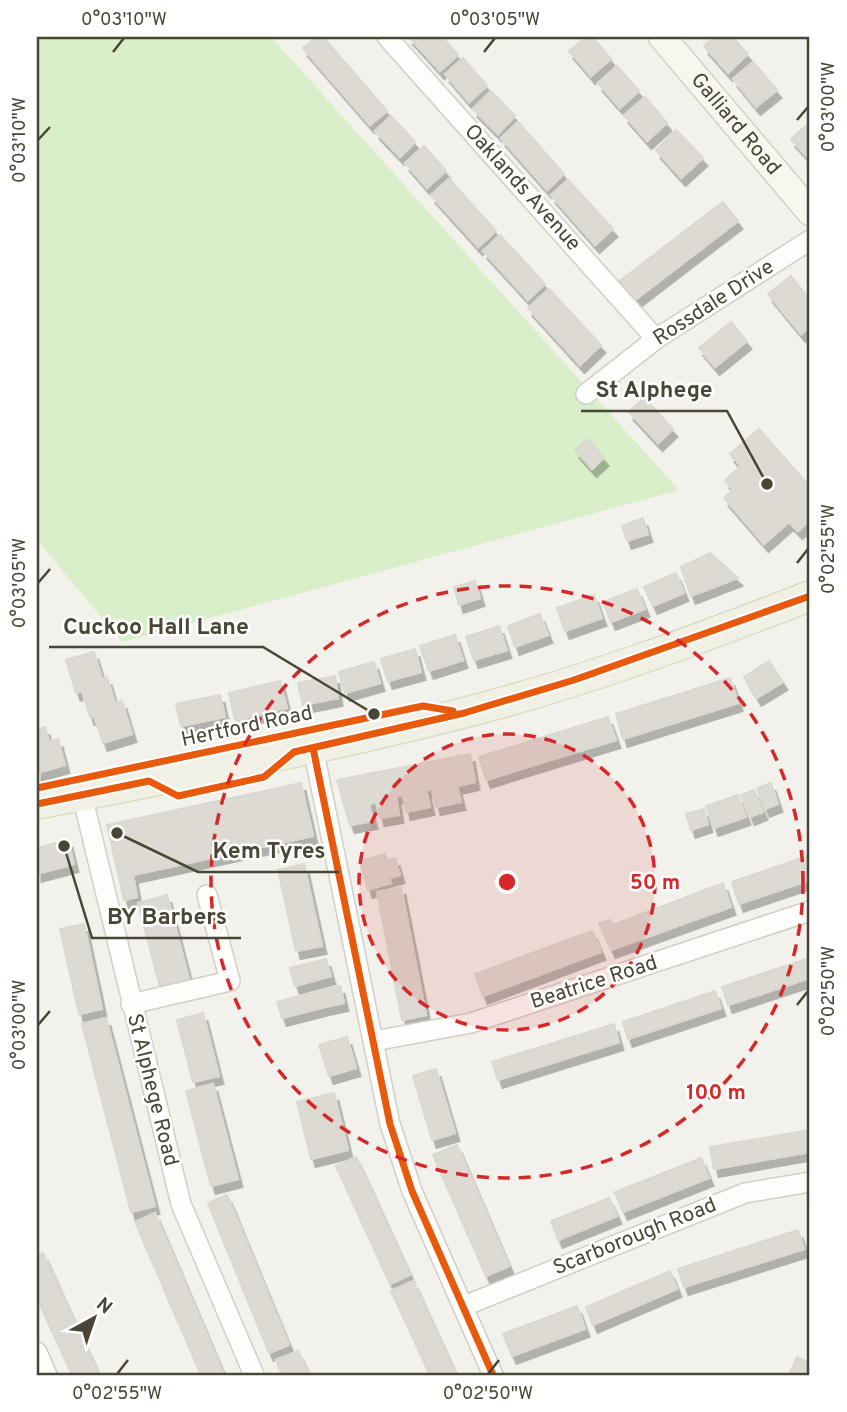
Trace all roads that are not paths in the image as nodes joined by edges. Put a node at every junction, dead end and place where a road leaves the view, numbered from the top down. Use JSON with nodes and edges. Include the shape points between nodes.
{"nodes":[{"id":1,"x":387,"y":37,"type":"edge"},
{"id":2,"x":662,"y":37,"type":"edge"},
{"id":3,"x":810,"y":212,"type":"edge"},
{"id":4,"x":810,"y":240,"type":"edge"},
{"id":5,"x":656,"y":339,"type":"junction"},
{"id":6,"x":586,"y":394,"type":"dead end"},
{"id":7,"x":810,"y":596,"type":"edge"},
{"id":8,"x":313,"y":748,"type":"junction"},
{"id":9,"x":82,"y":795,"type":"junction"},
{"id":10,"x":37,"y":804,"type":"edge"},
{"id":11,"x":207,"y":895,"type":"dead end"},
{"id":12,"x":810,"y":911,"type":"edge"},
{"id":13,"x":131,"y":1004,"type":"junction"},
{"id":14,"x":374,"y":1041,"type":"junction"},
{"id":15,"x":810,"y":1182,"type":"edge"},
{"id":16,"x":464,"y":1306,"type":"junction"},
{"id":17,"x":37,"y":1352,"type":"edge"},
{"id":18,"x":47,"y":1375,"type":"edge"},
{"id":19,"x":254,"y":1375,"type":"edge"},
{"id":20,"x":493,"y":1375,"type":"edge"}],
"edges":[{"from":1,"to":5,"type":"street","name":"Oaklands Avenue"},
{"from":2,"to":3,"type":"street","name":"Galliard Road"},
{"from":4,"to":5,"type":"street","name":"Rossdale Drive"},
{"from":5,"to":6,"type":"street","name":"Rossdale Drive"},
{"from":7,"to":8,"type":"main road","name":"Hertford Road","via":[[574,680],[464,713]]},
{"from":8,"to":9,"type":"main road","name":"Hertford Road"},
{"from":8,"to":14,"type":"street"},
{"from":9,"to":10,"type":"main road","name":"Hertford Road"},
{"from":9,"to":13,"type":"street","name":"St Alphege Road"},
{"from":11,"to":13,"type":"street","via":[[230,981]]},
{"from":12,"to":14,"type":"street","name":"Beatrice Road","via":[[471,1023]]},
{"from":13,"to":19,"type":"street","name":"St Alphege Road","via":[[181,1204]]},
{"from":14,"to":16,"type":"street","via":[[390,1124],[412,1191]]},
{"from":15,"to":16,"type":"street","name":"Scarborough Road","via":[[745,1193]]},
{"from":16,"to":20,"type":"street"},
{"from":17,"to":18,"type":"street"}]}
